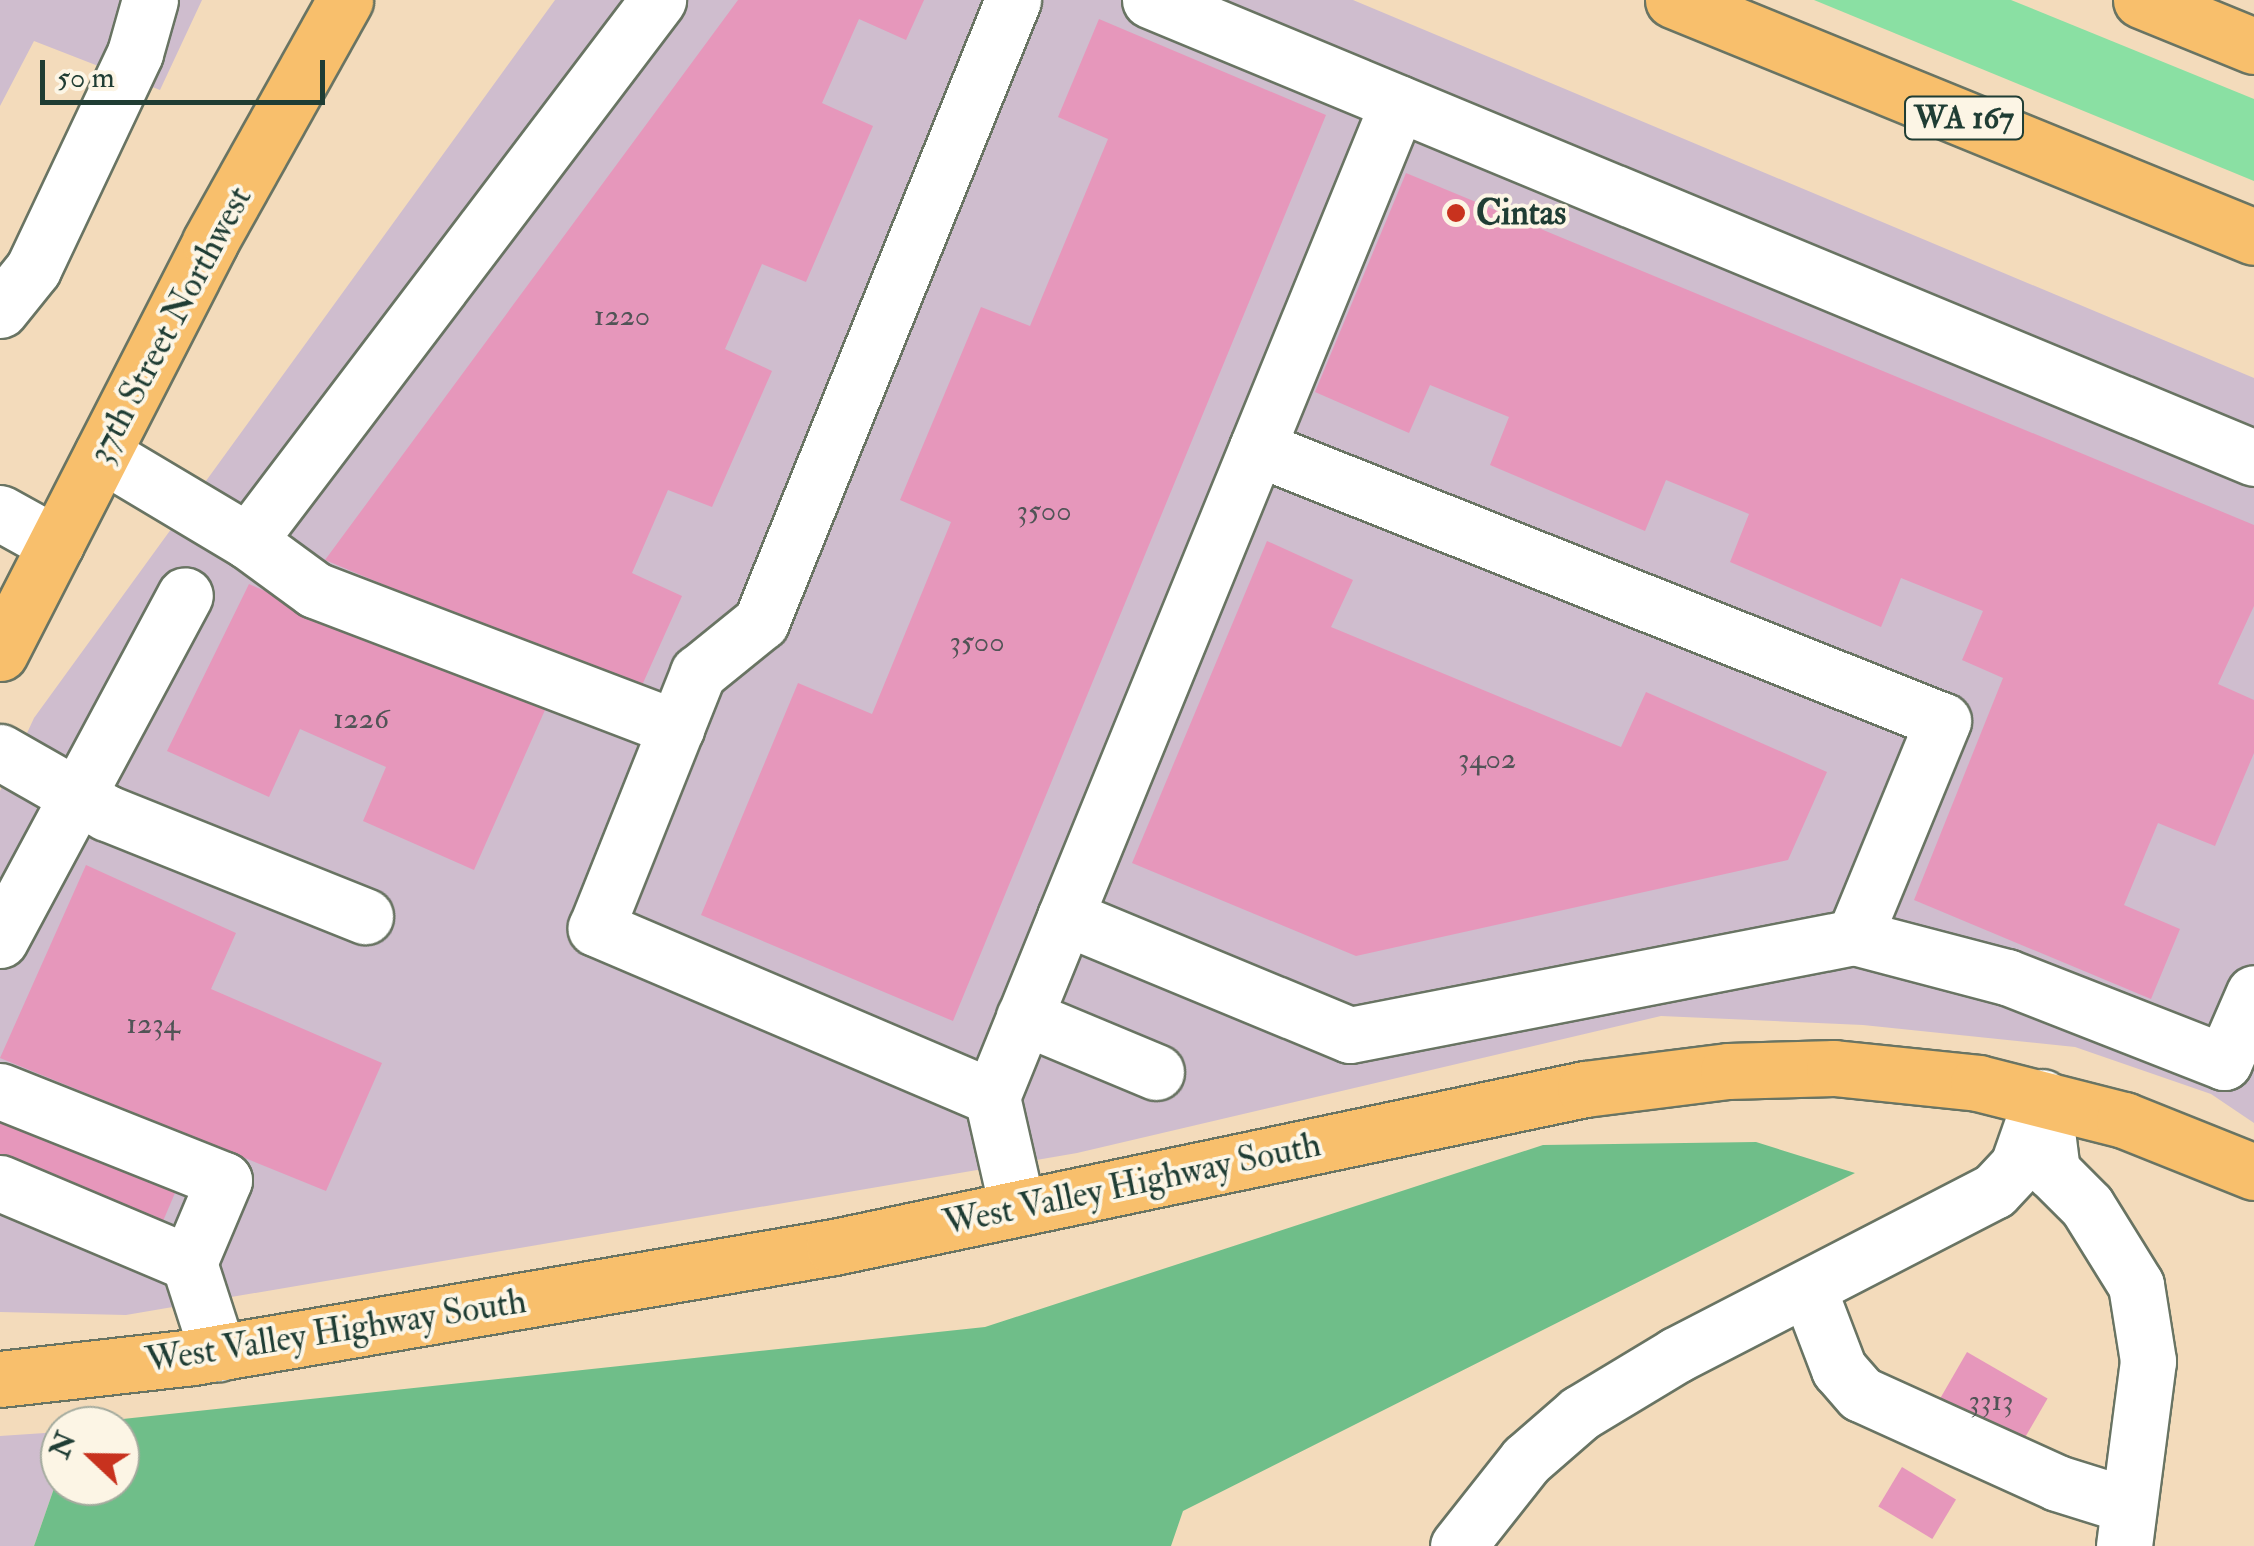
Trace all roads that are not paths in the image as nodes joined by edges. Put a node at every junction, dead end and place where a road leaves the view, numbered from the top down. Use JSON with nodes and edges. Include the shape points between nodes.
{"nodes":[{"id":1,"x":150,"y":0,"type":"edge"},
{"id":2,"x":345,"y":0,"type":"edge"},
{"id":3,"x":658,"y":0,"type":"edge"},
{"id":4,"x":1013,"y":0,"type":"edge"},
{"id":5,"x":1150,"y":0,"type":"edge"},
{"id":6,"x":1673,"y":0,"type":"edge"},
{"id":7,"x":2141,"y":0,"type":"edge"},
{"id":8,"x":2254,"y":46,"type":"edge"},
{"id":9,"x":1398,"y":103,"type":"junction"},
{"id":10,"x":2254,"y":236,"type":"edge"},
{"id":11,"x":0,"y":310,"type":"edge"},
{"id":12,"x":1257,"y":448,"type":"junction"},
{"id":13,"x":102,"y":454,"type":"junction"},
{"id":14,"x":2254,"y":458,"type":"edge"},
{"id":15,"x":0,"y":513,"type":"edge"},
{"id":16,"x":248,"y":541,"type":"junction"},
{"id":17,"x":56,"y":544,"type":"junction"},
{"id":18,"x":185,"y":595,"type":"dead end"},
{"id":19,"x":0,"y":652,"type":"edge"},
{"id":20,"x":676,"y":728,"type":"junction"},
{"id":21,"x":0,"y":752,"type":"edge"},
{"id":22,"x":77,"y":796,"type":"junction"},
{"id":23,"x":365,"y":916,"type":"dead end"},
{"id":24,"x":1065,"y":917,"type":"junction"},
{"id":25,"x":1854,"y":937,"type":"junction"},
{"id":26,"x":0,"y":940,"type":"edge"},
{"id":27,"x":2254,"y":993,"type":"edge"},
{"id":28,"x":1024,"y":1017,"type":"junction"},
{"id":29,"x":1156,"y":1072,"type":"dead end"},
{"id":30,"x":0,"y":1090,"type":"edge"},
{"id":31,"x":992,"y":1096,"type":"junction"},
{"id":32,"x":2042,"y":1097,"type":"junction"},
{"id":33,"x":2254,"y":1172,"type":"edge"},
{"id":34,"x":0,"y":1183,"type":"edge"},
{"id":35,"x":1017,"y":1207,"type":"junction"},
{"id":36,"x":190,"y":1263,"type":"junction"},
{"id":37,"x":1808,"y":1288,"type":"junction"},
{"id":38,"x":218,"y":1353,"type":"junction"},
{"id":39,"x":0,"y":1379,"type":"edge"},
{"id":40,"x":2126,"y":1526,"type":"edge"},
{"id":41,"x":1458,"y":1546,"type":"edge"}],
"edges":[{"from":1,"to":11,"type":"lane","via":[[136,53],[33,269]]},
{"from":2,"to":13,"type":"main road","name":"37th Street Northwest"},
{"from":3,"to":16,"type":"lane"},
{"from":4,"to":20,"type":"lane","via":[[760,622],[698,674]]},
{"from":5,"to":9,"type":"lane"},
{"from":6,"to":10,"type":"main road","number":"WA 167"},
{"from":7,"to":8,"type":"main road"},
{"from":9,"to":12,"type":"lane"},
{"from":9,"to":14,"type":"lane"},
{"from":12,"to":24,"type":"lane"},
{"from":12,"to":25,"type":"lane","via":[[1942,721]]},
{"from":13,"to":16,"type":"lane"},
{"from":13,"to":17,"type":"main road","name":"37th Street Northwest"},
{"from":15,"to":17,"type":"lane"},
{"from":16,"to":20,"type":"lane","via":[[314,590]]},
{"from":17,"to":19,"type":"main road","name":"37th Street Northwest"},
{"from":18,"to":22,"type":"lane"},
{"from":20,"to":31,"type":"lane","via":[[596,928]]},
{"from":21,"to":22,"type":"lane"},
{"from":22,"to":23,"type":"lane"},
{"from":22,"to":26,"type":"lane"},
{"from":24,"to":25,"type":"lane","via":[[1350,1034]]},
{"from":24,"to":28,"type":"lane"},
{"from":25,"to":27,"type":"lane","via":[[2007,977],[2224,1062]]},
{"from":28,"to":29,"type":"lane"},
{"from":28,"to":31,"type":"lane"},
{"from":30,"to":36,"type":"lane","via":[[224,1180]]},
{"from":31,"to":35,"type":"lane"},
{"from":32,"to":33,"type":"main road","name":"West Valley Highway South","via":[[2173,1138]]},
{"from":32,"to":35,"type":"main road","name":"West Valley Highway South","via":[[1834,1068],[1671,1076]]},
{"from":32,"to":37,"type":"lane","via":[[2018,1165],[1994,1191]]},
{"from":32,"to":40,"type":"lane","via":[[2052,1172],[2087,1206],[2136,1285],[2148,1361]]},
{"from":34,"to":36,"type":"lane"},
{"from":35,"to":38,"type":"main road","name":"West Valley Highway South","via":[[834,1247]]},
{"from":36,"to":38,"type":"lane"},
{"from":37,"to":40,"type":"lane","via":[[1839,1369],[1862,1394],[2057,1484]]},
{"from":37,"to":41,"type":"lane","via":[[1676,1355],[1580,1414],[1526,1460]]},
{"from":38,"to":39,"type":"main road","name":"West Valley Highway South"}]}
